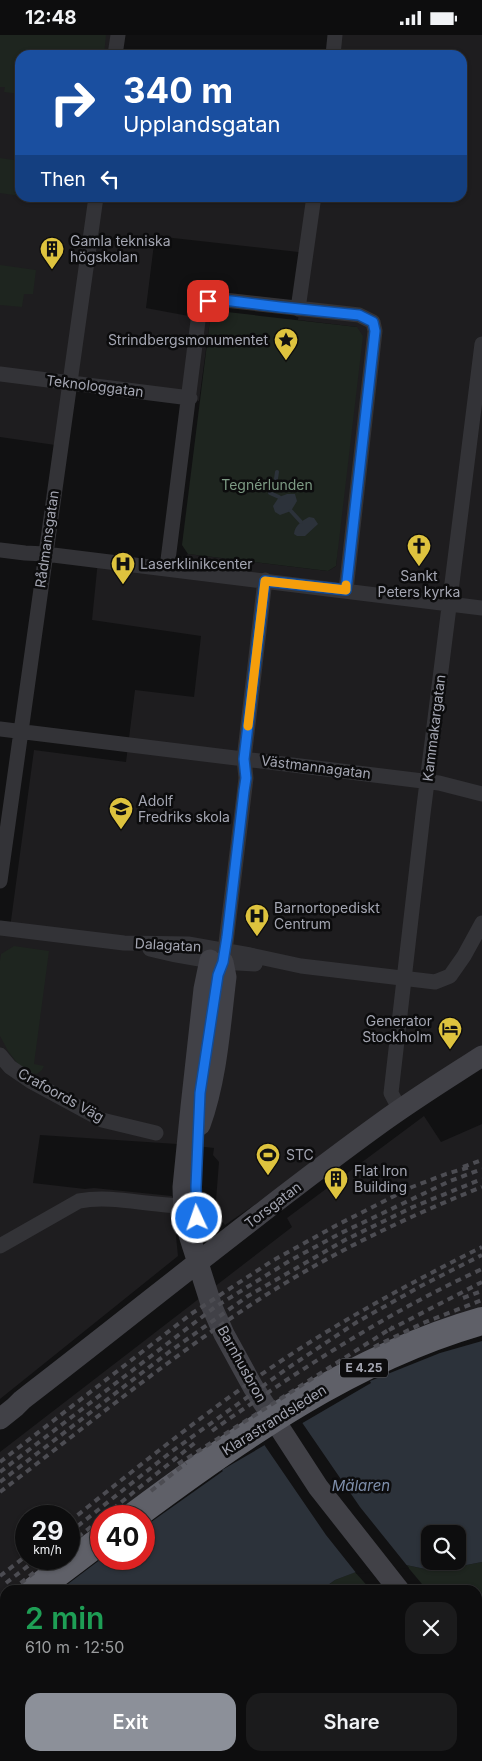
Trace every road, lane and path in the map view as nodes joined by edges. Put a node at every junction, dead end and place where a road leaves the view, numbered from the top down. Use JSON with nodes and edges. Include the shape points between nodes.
{"nodes":[{"id":1,"x":118,"y":35,"type":"edge"},
{"id":2,"x":335,"y":35,"type":"edge"},
{"id":3,"x":116,"y":50,"type":"edge"},
{"id":4,"x":334,"y":50,"type":"edge"},
{"id":5,"x":95,"y":202,"type":"edge"},
{"id":6,"x":313,"y":203,"type":"dead end"},
{"id":7,"x":298,"y":309,"type":"junction"},
{"id":8,"x":482,"y":344,"type":"edge"},
{"id":9,"x":0,"y":374,"type":"edge"},
{"id":10,"x":69,"y":383,"type":"junction"},
{"id":11,"x":190,"y":398,"type":"junction"},
{"id":12,"x":0,"y":550,"type":"edge"},
{"id":13,"x":45,"y":554,"type":"junction"},
{"id":14,"x":167,"y":568,"type":"junction"},
{"id":15,"x":265,"y":581,"type":"junction"},
{"id":16,"x":346,"y":590,"type":"junction"},
{"id":17,"x":449,"y":604,"type":"junction"},
{"id":18,"x":482,"y":608,"type":"edge"},
{"id":19,"x":0,"y":729,"type":"edge"},
{"id":20,"x":21,"y":732,"type":"junction"},
{"id":21,"x":244,"y":759,"type":"junction"},
{"id":22,"x":427,"y":781,"type":"junction"},
{"id":23,"x":482,"y":794,"type":"edge"},
{"id":24,"x":0,"y":881,"type":"edge"},
{"id":25,"x":482,"y":923,"type":"edge"},
{"id":26,"x":0,"y":928,"type":"edge"},
{"id":27,"x":124,"y":943,"type":"junction"},
{"id":28,"x":218,"y":955,"type":"junction"},
{"id":29,"x":0,"y":1055,"type":"edge"},
{"id":30,"x":482,"y":1056,"type":"edge"},
{"id":31,"x":400,"y":1110,"type":"junction"},
{"id":32,"x":156,"y":1133,"type":"dead end"},
{"id":33,"x":190,"y":1212,"type":"junction"},
{"id":34,"x":0,"y":1246,"type":"edge"},
{"id":35,"x":482,"y":1321,"type":"edge"},
{"id":36,"x":482,"y":1334,"type":"edge"},
{"id":37,"x":0,"y":1419,"type":"edge"},
{"id":38,"x":149,"y":1505,"type":"edge"},
{"id":39,"x":155,"y":1511,"type":"edge"},
{"id":40,"x":90,"y":1549,"type":"edge"},
{"id":41,"x":90,"y":1558,"type":"edge"},
{"id":42,"x":42,"y":1585,"type":"edge"},
{"id":43,"x":55,"y":1585,"type":"edge"},
{"id":44,"x":395,"y":1585,"type":"edge"}],
"edges":[{"from":1,"to":3,"type":"street"},
{"from":2,"to":4,"type":"street"},
{"from":5,"to":10,"type":"street","name":"Rådmansgatan"},
{"from":6,"to":7,"type":"street"},
{"from":7,"to":11,"type":"street","via":[[215,299],[203,305],[199,313]]},
{"from":7,"to":16,"type":"street","via":[[359,315],[373,322],[375,331]]},
{"from":8,"to":17,"type":"street","name":"Kammakargatan"},
{"from":9,"to":10,"type":"street","name":"Teknologgatan"},
{"from":10,"to":11,"type":"street","name":"Teknologgatan"},
{"from":10,"to":13,"type":"street","name":"Rådmansgatan"},
{"from":11,"to":14,"type":"street"},
{"from":12,"to":13,"type":"street"},
{"from":13,"to":14,"type":"street"},
{"from":13,"to":20,"type":"street","name":"Rådmansgatan"},
{"from":14,"to":15,"type":"street"},
{"from":15,"to":16,"type":"street"},
{"from":15,"to":21,"type":"street"},
{"from":16,"to":17,"type":"street"},
{"from":17,"to":18,"type":"street"},
{"from":17,"to":22,"type":"street","name":"Kammakargatan"},
{"from":19,"to":20,"type":"street","name":"Västmannagatan"},
{"from":20,"to":21,"type":"street","name":"Västmannagatan"},
{"from":20,"to":24,"type":"street","name":"Rådmansgatan"},
{"from":21,"to":22,"type":"street","name":"Västmannagatan"},
{"from":21,"to":28,"type":"street","via":[[245,784]]},
{"from":22,"to":23,"type":"street","name":"Västmannagatan"},
{"from":22,"to":31,"type":"street","name":"Kammakargatan","via":[[391,1093]]},
{"from":25,"to":28,"type":"street","name":"Dalagatan","via":[[450,976],[435,981]]},
{"from":26,"to":27,"type":"street","name":"Dalagatan"},
{"from":27,"to":28,"type":"street","name":"Dalagatan","via":[[174,955]]},
{"from":27,"to":28,"type":"street","name":"Dalagatan","via":[[188,944]]},
{"from":28,"to":33,"type":"street","via":[[218,975],[200,1093],[196,1187]]},
{"from":28,"to":33,"type":"street","via":[[203,999],[184,1181]]},
{"from":29,"to":32,"type":"street","name":"Crafoords Väg","via":[[10,1067],[32,1082],[102,1120]]},
{"from":30,"to":31,"type":"street","name":"Torsgatan"},
{"from":31,"to":37,"type":"street","name":"Torsgatan","via":[[262,1213]]},
{"from":33,"to":34,"type":"street","via":[[93,1198],[79,1201]]},
{"from":33,"to":44,"type":"street","name":"Barnhusbron","via":[[202,1278],[212,1307],[253,1387],[324,1495]]},
{"from":35,"to":38,"type":"highway","name":"Klarastrandsleden","number":"E 4.25","via":[[374,1362],[334,1383],[253,1431]]},
{"from":36,"to":39,"type":"highway","name":"Klarastrandsleden","number":"E 4.25","via":[[420,1354],[334,1392],[256,1438]]},
{"from":40,"to":42,"type":"highway"},
{"from":41,"to":43,"type":"highway"}]}
